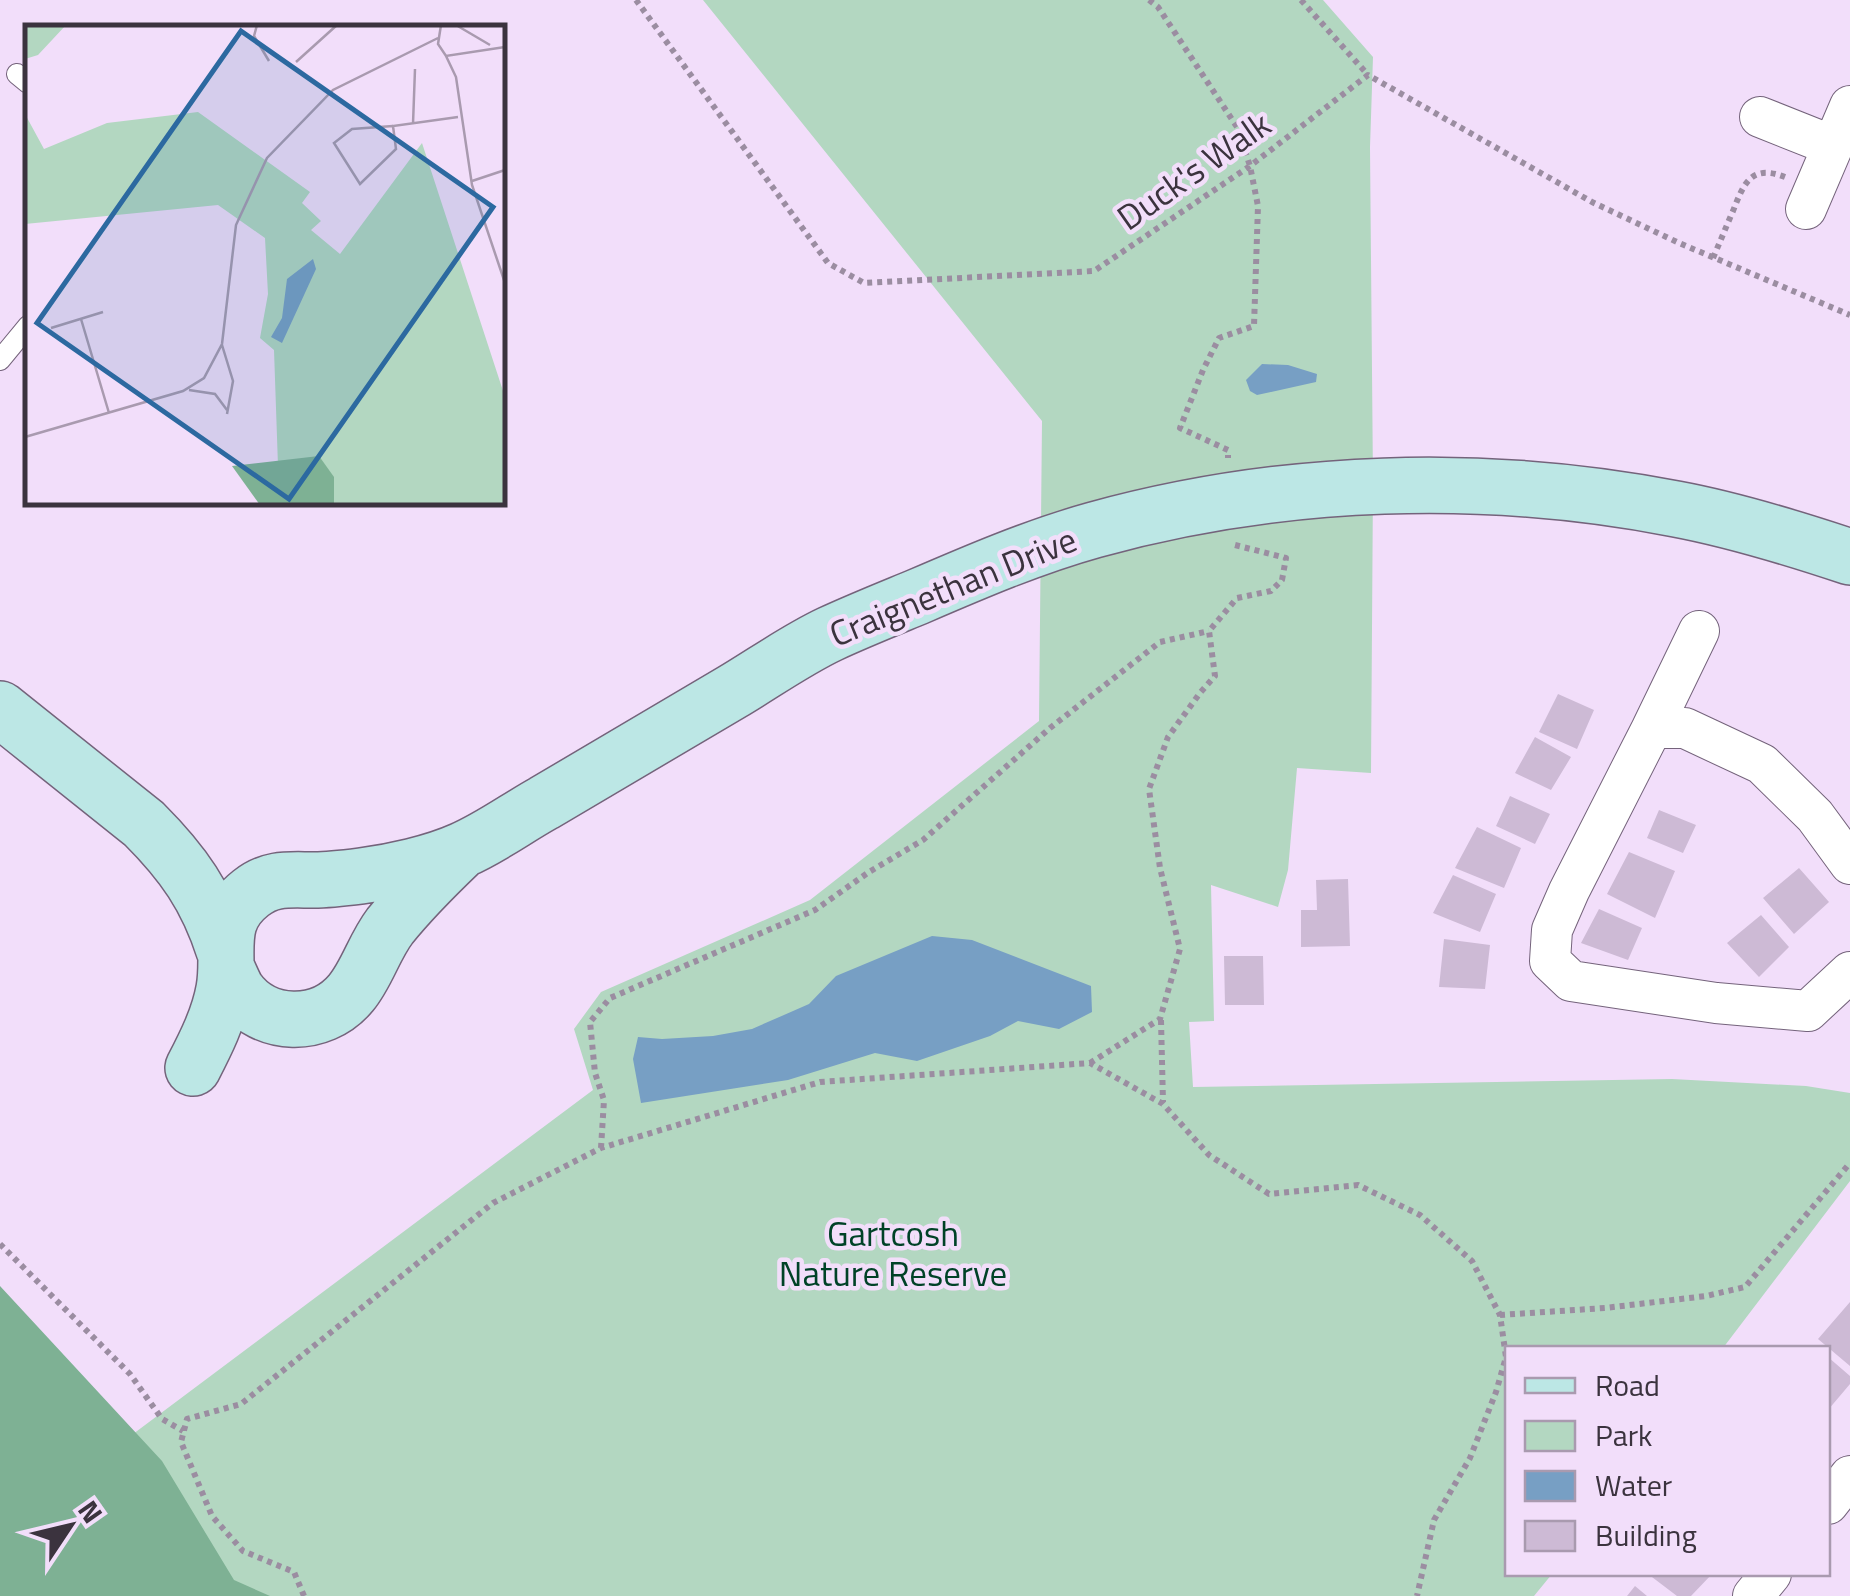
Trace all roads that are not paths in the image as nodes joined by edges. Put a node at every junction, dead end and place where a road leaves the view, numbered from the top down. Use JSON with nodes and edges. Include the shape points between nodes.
{"nodes":[{"id":1,"x":1850,"y":106,"type":"edge"},
{"id":2,"x":1760,"y":117,"type":"dead end"},
{"id":3,"x":1832,"y":146,"type":"junction"},
{"id":4,"x":1810,"y":199,"type":"road end"},
{"id":5,"x":25,"y":330,"type":"edge"},
{"id":6,"x":0,"y":360,"type":"edge"},
{"id":7,"x":1850,"y":556,"type":"edge"},
{"id":8,"x":1699,"y":631,"type":"dead end"},
{"id":9,"x":0,"y":709,"type":"edge"},
{"id":10,"x":1652,"y":728,"type":"junction"},
{"id":11,"x":144,"y":824,"type":"junction"},
{"id":12,"x":461,"y":850,"type":"junction"},
{"id":13,"x":1850,"y":864,"type":"edge"},
{"id":14,"x":302,"y":879,"type":"junction"},
{"id":15,"x":225,"y":959,"type":"junction"},
{"id":16,"x":364,"y":970,"type":"junction"},
{"id":17,"x":1850,"y":972,"type":"edge"},
{"id":18,"x":290,"y":1020,"type":"junction"},
{"id":19,"x":1850,"y":1476,"type":"edge"},
{"id":20,"x":1830,"y":1501,"type":"edge"},
{"id":21,"x":1769,"y":1576,"type":"edge"},
{"id":22,"x":1753,"y":1596,"type":"edge"}],
"edges":[{"from":1,"to":3,"type":"street"},
{"from":2,"to":3,"type":"street"},
{"from":3,"to":4,"type":"street"},
{"from":5,"to":6,"type":"lane"},
{"from":7,"to":12,"type":"street","name":"Craignethan Drive","via":[[1678,509],[1474,486],[1306,492],[1157,514],[1010,557],[826,636]]},
{"from":8,"to":10,"type":"street"},
{"from":9,"to":11,"type":"street"},
{"from":10,"to":13,"type":"street","via":[[1685,728],[1762,764],[1815,816]]},
{"from":10,"to":17,"type":"street","via":[[1552,930],[1550,961],[1571,981],[1808,1011]]},
{"from":11,"to":14,"type":"street","via":[[227,866]]},
{"from":11,"to":15,"type":"street","via":[[194,882]]},
{"from":12,"to":14,"type":"street","via":[[378,873]]},
{"from":12,"to":16,"type":"street","via":[[400,914]]},
{"from":14,"to":15,"type":"street","via":[[270,882],[250,893],[226,929]]},
{"from":14,"to":16,"type":"street","via":[[334,889],[352,905],[368,947]]},
{"from":15,"to":18,"type":"street","via":[[250,1004]]},
{"from":15,"to":18,"type":"street","via":[[218,1013],[187,1075]]},
{"from":16,"to":18,"type":"street","via":[[336,1008]]},
{"from":19,"to":20,"type":"street"},
{"from":21,"to":22,"type":"street"}]}
